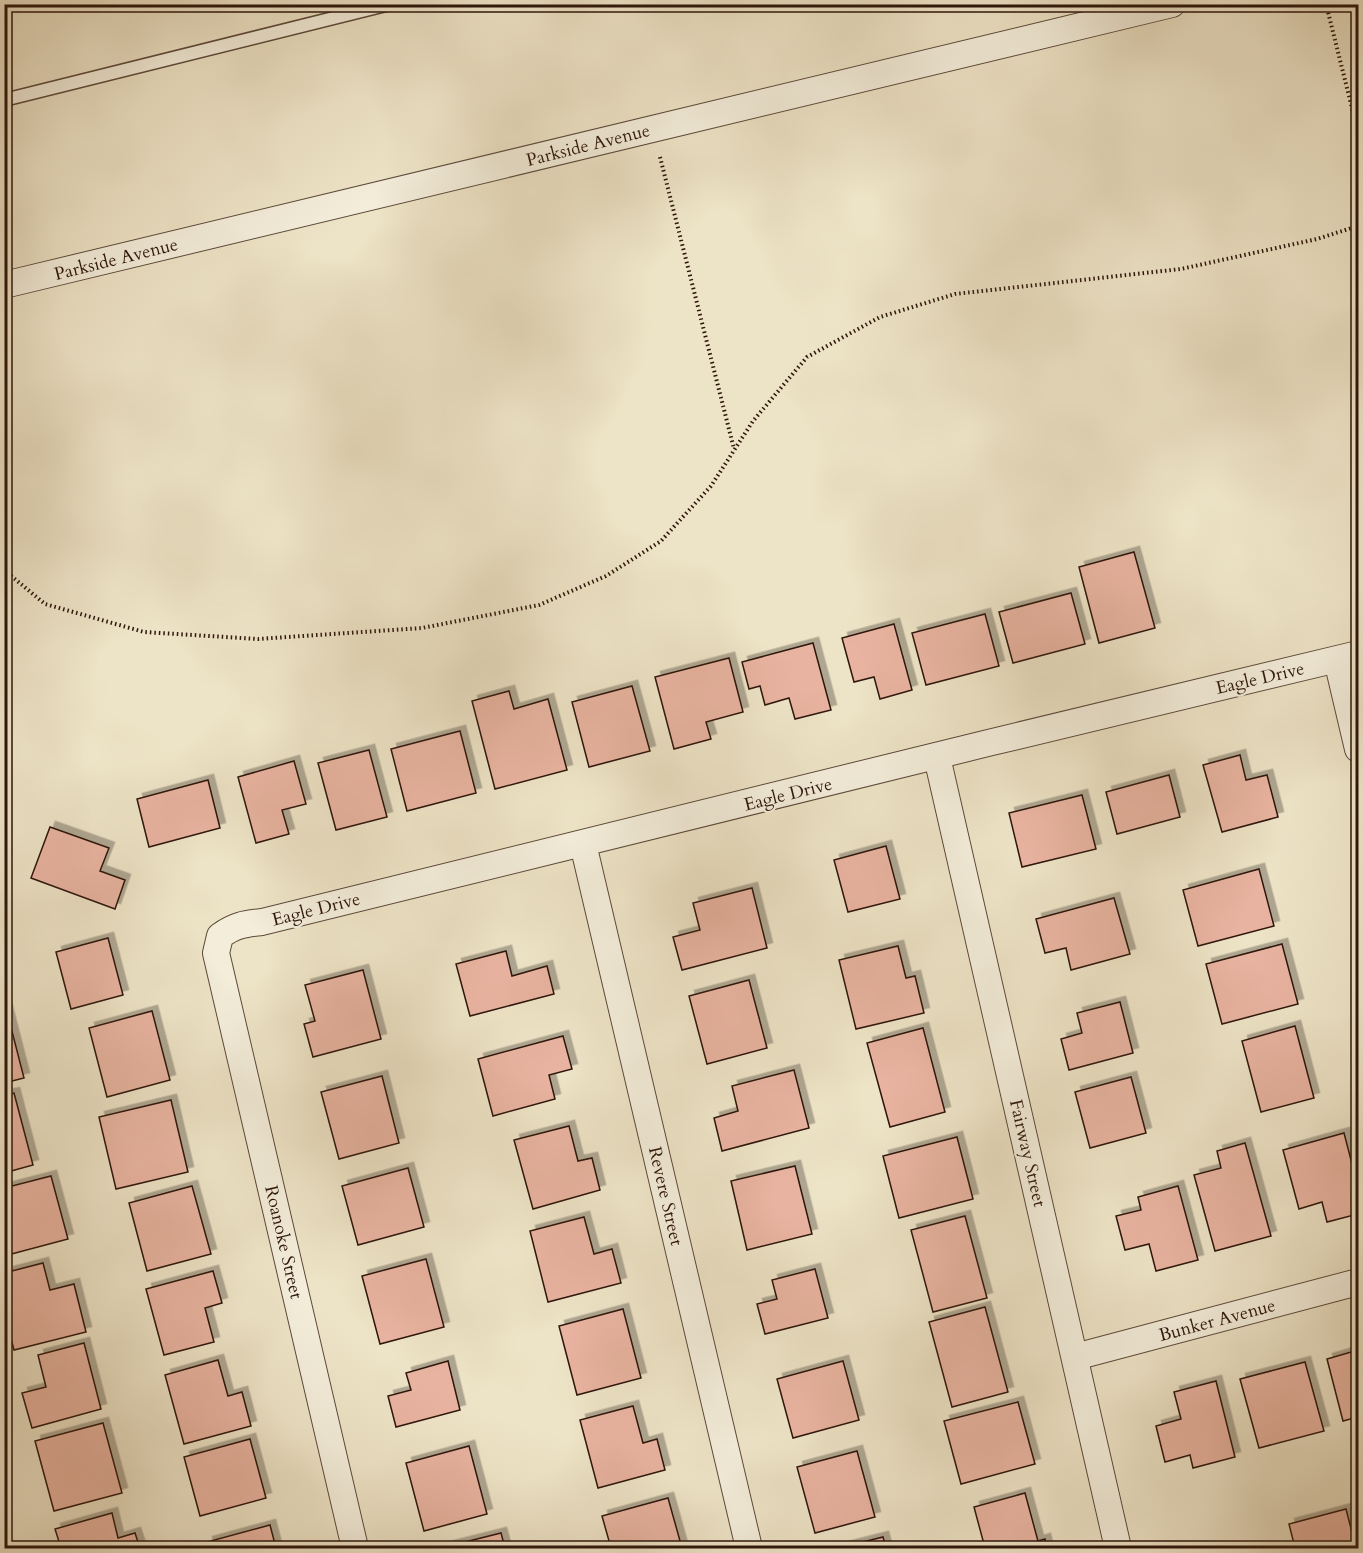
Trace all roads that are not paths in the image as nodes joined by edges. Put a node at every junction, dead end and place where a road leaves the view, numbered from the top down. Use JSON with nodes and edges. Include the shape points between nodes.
{"nodes":[{"id":1,"x":390,"y":4,"type":"edge"},
{"id":2,"x":1172,"y":4,"type":"edge"},
{"id":3,"x":4,"y":100,"type":"edge"},
{"id":4,"x":4,"y":285,"type":"edge"},
{"id":5,"x":1348,"y":657,"type":"edge"},
{"id":6,"x":1359,"y":749,"type":"edge"},
{"id":7,"x":937,"y":757,"type":"junction"},
{"id":8,"x":583,"y":844,"type":"junction"},
{"id":9,"x":219,"y":936,"type":"joint"},
{"id":10,"x":1359,"y":1282,"type":"edge"},
{"id":11,"x":1075,"y":1357,"type":"junction"},
{"id":12,"x":355,"y":1548,"type":"edge"},
{"id":13,"x":749,"y":1548,"type":"edge"},
{"id":14,"x":1118,"y":1548,"type":"edge"}],
"edges":[{"from":1,"to":3,"type":"lane"},
{"from":2,"to":4,"type":"street","name":"Parkside Avenue"},
{"from":5,"to":6,"type":"street"},
{"from":5,"to":7,"type":"street","name":"Eagle Drive"},
{"from":7,"to":8,"type":"street","name":"Eagle Drive"},
{"from":7,"to":11,"type":"street","name":"Fairway Street"},
{"from":8,"to":9,"type":"street","name":"Eagle Drive","via":[[241,924]]},
{"from":8,"to":13,"type":"street","name":"Revere Street"},
{"from":9,"to":12,"type":"street","name":"Roanoke Street","via":[[216,953]]},
{"from":10,"to":11,"type":"street","name":"Bunker Avenue"},
{"from":11,"to":14,"type":"street","name":"Fairway Street"}]}
